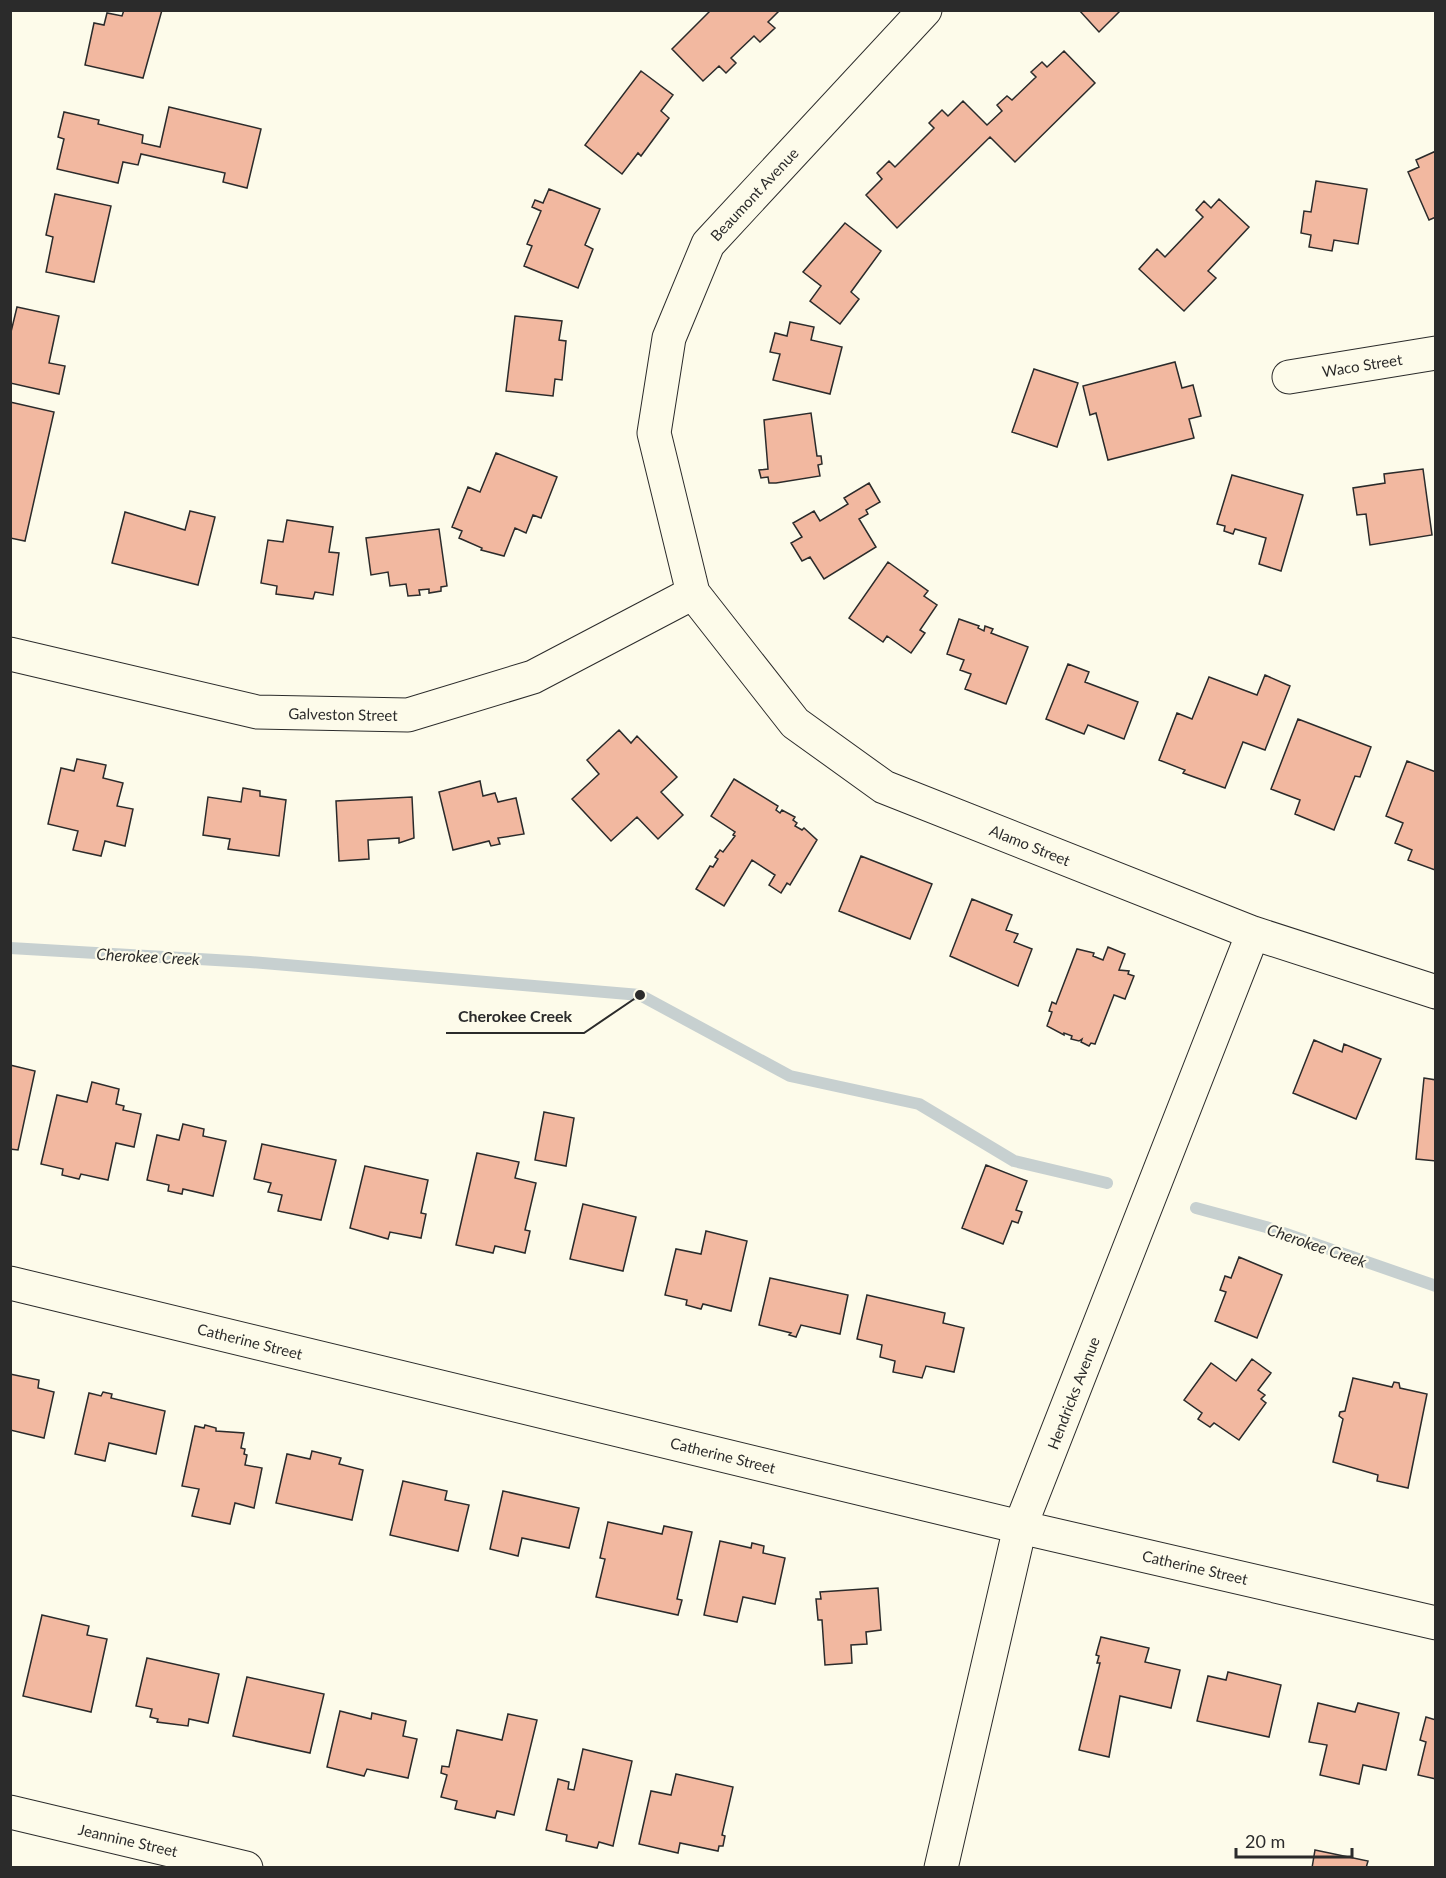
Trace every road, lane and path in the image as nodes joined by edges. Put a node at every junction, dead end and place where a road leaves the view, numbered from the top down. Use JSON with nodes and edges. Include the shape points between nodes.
{"nodes":[{"id":1,"x":925,"y":10,"type":"edge"},
{"id":2,"x":1436,"y":353,"type":"edge"},
{"id":3,"x":1289,"y":377,"type":"dead end"},
{"id":4,"x":693,"y":593,"type":"junction"},
{"id":5,"x":10,"y":654,"type":"edge"},
{"id":6,"x":1253,"y":933,"type":"junction"},
{"id":7,"x":1436,"y":992,"type":"edge"},
{"id":8,"x":10,"y":1282,"type":"edge"},
{"id":9,"x":1020,"y":1527,"type":"junction"},
{"id":10,"x":1436,"y":1623,"type":"edge"},
{"id":11,"x":10,"y":1812,"type":"edge"},
{"id":12,"x":246,"y":1868,"type":"edge"},
{"id":13,"x":941,"y":1868,"type":"edge"}],
"edges":[{"from":1,"to":4,"type":"street","name":"Beaumont Avenue","via":[[708,244],[669,338],[654,434]]},
{"from":2,"to":3,"type":"street","name":"Waco Street"},
{"from":4,"to":5,"type":"street","name":"Galveston Street","via":[[533,677],[408,715],[257,712]]},
{"from":4,"to":6,"type":"street","name":"Alamo Street","via":[[795,723],[884,787]]},
{"from":6,"to":7,"type":"street","name":"Alamo Street"},
{"from":6,"to":9,"type":"street","name":"Hendricks Avenue"},
{"from":8,"to":9,"type":"street","name":"Catherine Street"},
{"from":9,"to":10,"type":"street","name":"Catherine Street"},
{"from":9,"to":13,"type":"street","name":"Hendricks Avenue"},
{"from":11,"to":12,"type":"street","name":"Jeannine Street"}]}
